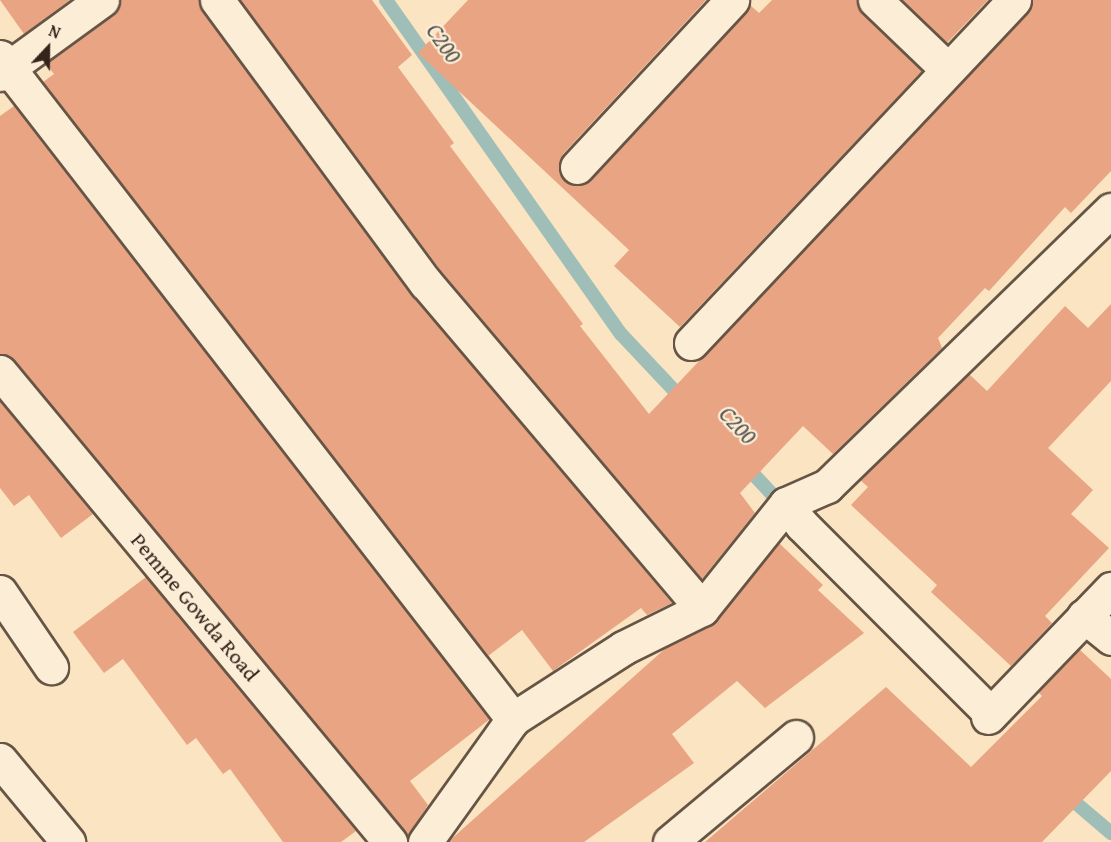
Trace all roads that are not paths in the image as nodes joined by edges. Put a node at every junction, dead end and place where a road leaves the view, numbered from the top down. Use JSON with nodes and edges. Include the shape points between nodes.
{"nodes":[{"id":1,"x":102,"y":0,"type":"edge"},
{"id":2,"x":217,"y":0,"type":"edge"},
{"id":3,"x":732,"y":0,"type":"edge"},
{"id":4,"x":875,"y":0,"type":"edge"},
{"id":5,"x":1014,"y":0,"type":"edge"},
{"id":6,"x":3,"y":67,"type":"edge"},
{"id":7,"x":946,"y":68,"type":"junction"},
{"id":8,"x":577,"y":168,"type":"dead end"},
{"id":9,"x":1111,"y":210,"type":"edge"},
{"id":10,"x":691,"y":343,"type":"dead end"},
{"id":11,"x":0,"y":372,"type":"edge"},
{"id":12,"x":778,"y":514,"type":"junction"},
{"id":13,"x":1111,"y":589,"type":"edge"},
{"id":14,"x":0,"y":592,"type":"edge"},
{"id":15,"x":702,"y":609,"type":"junction"},
{"id":16,"x":1084,"y":616,"type":"junction"},
{"id":17,"x":1111,"y":638,"type":"edge"},
{"id":18,"x":51,"y":667,"type":"dead end"},
{"id":19,"x":513,"y":719,"type":"junction"},
{"id":20,"x":796,"y":737,"type":"dead end"},
{"id":21,"x":0,"y":760,"type":"edge"},
{"id":22,"x":380,"y":838,"type":"edge"},
{"id":23,"x":68,"y":842,"type":"edge"},
{"id":24,"x":425,"y":842,"type":"edge"},
{"id":25,"x":670,"y":842,"type":"edge"}],
"edges":[{"from":1,"to":6,"type":"street"},
{"from":2,"to":15,"type":"street","via":[[426,283]]},
{"from":3,"to":8,"type":"street"},
{"from":4,"to":7,"type":"street"},
{"from":5,"to":7,"type":"street"},
{"from":6,"to":19,"type":"street"},
{"from":7,"to":10,"type":"street"},
{"from":9,"to":12,"type":"street","via":[[827,486]]},
{"from":11,"to":22,"type":"street","name":"Pemme Gowda Road"},
{"from":12,"to":15,"type":"street"},
{"from":12,"to":16,"type":"street","via":[[802,525],[990,715]]},
{"from":13,"to":16,"type":"street"},
{"from":14,"to":18,"type":"street"},
{"from":15,"to":19,"type":"street","via":[[623,648]]},
{"from":16,"to":17,"type":"street"},
{"from":19,"to":24,"type":"street"},
{"from":20,"to":25,"type":"street"},
{"from":21,"to":23,"type":"street"}]}
